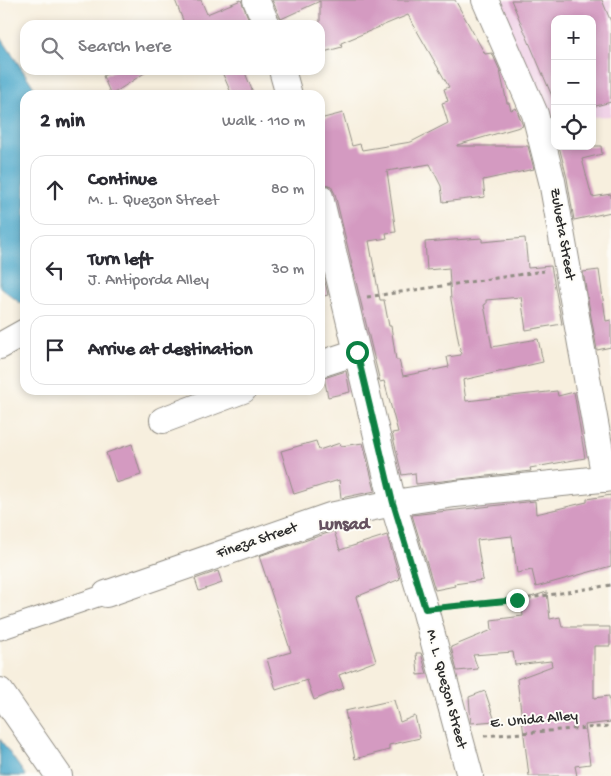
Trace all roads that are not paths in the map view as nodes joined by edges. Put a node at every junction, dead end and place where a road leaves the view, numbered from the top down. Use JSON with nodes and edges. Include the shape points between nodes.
{"nodes":[{"id":1,"x":256,"y":0,"type":"edge"},
{"id":2,"x":485,"y":0,"type":"edge"},
{"id":3,"x":265,"y":20,"type":"edge"},
{"id":4,"x":283,"y":75,"type":"edge"},
{"id":5,"x":288,"y":90,"type":"edge"},
{"id":6,"x":325,"y":219,"type":"edge"},
{"id":7,"x":20,"y":335,"type":"edge"},
{"id":8,"x":0,"y":346,"type":"edge"},
{"id":9,"x":357,"y":352,"type":"junction"},
{"id":10,"x":325,"y":362,"type":"edge"},
{"id":11,"x":230,"y":395,"type":"edge"},
{"id":12,"x":163,"y":420,"type":"dead end"},
{"id":13,"x":608,"y":478,"type":"edge"},
{"id":14,"x":393,"y":503,"type":"junction"},
{"id":15,"x":106,"y":594,"type":"joint"},
{"id":16,"x":0,"y":630,"type":"edge"},
{"id":17,"x":0,"y":691,"type":"edge"},
{"id":18,"x":468,"y":775,"type":"edge"},
{"id":19,"x":59,"y":776,"type":"edge"}],
"edges":[{"from":1,"to":3,"type":"street"},
{"from":2,"to":13,"type":"street","name":"Zulueta Street","via":[[535,114],[552,181]]},
{"from":4,"to":5,"type":"street"},
{"from":6,"to":9,"type":"street","name":"M. L. Quezon Street"},
{"from":7,"to":8,"type":"street"},
{"from":9,"to":10,"type":"street"},
{"from":9,"to":14,"type":"street","name":"M. L. Quezon Street"},
{"from":11,"to":12,"type":"street"},
{"from":13,"to":14,"type":"street","name":"Fineza Street"},
{"from":14,"to":15,"type":"street","name":"Fineza Street","via":[[330,516]]},
{"from":14,"to":18,"type":"street","name":"M. L. Quezon Street","via":[[425,609]]},
{"from":15,"to":16,"type":"street","name":"Fineza Street"},
{"from":17,"to":19,"type":"street"}]}
